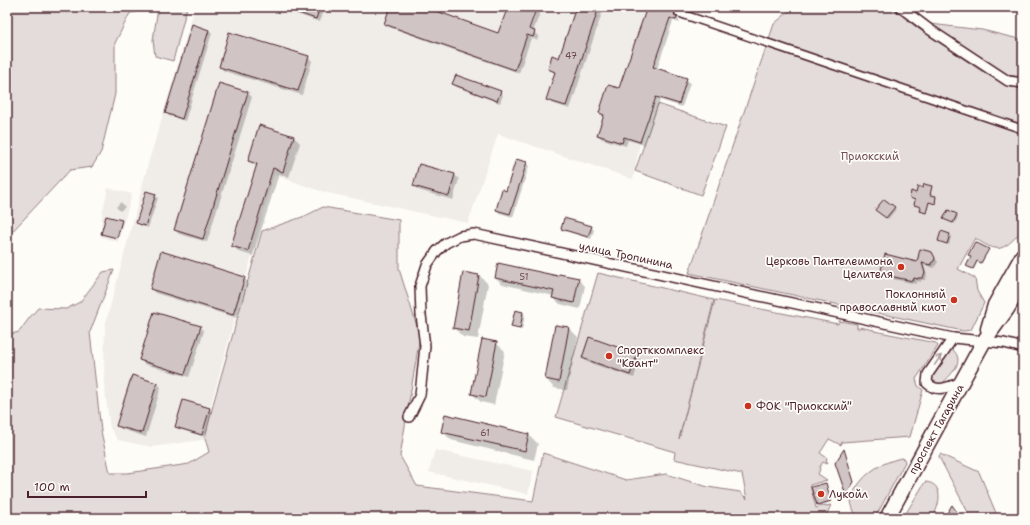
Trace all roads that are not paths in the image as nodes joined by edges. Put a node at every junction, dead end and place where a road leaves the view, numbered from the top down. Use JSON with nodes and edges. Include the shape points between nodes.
{"nodes":[{"id":1,"x":900,"y":7,"type":"edge"},
{"id":2,"x":679,"y":13,"type":"dead end"},
{"id":3,"x":1023,"y":83,"type":"edge"},
{"id":4,"x":1022,"y":129,"type":"edge"},
{"id":5,"x":1023,"y":255,"type":"edge"},
{"id":6,"x":1023,"y":282,"type":"edge"},
{"id":7,"x":953,"y":338,"type":"junction"},
{"id":8,"x":984,"y":341,"type":"junction"},
{"id":9,"x":1023,"y":348,"type":"edge"},
{"id":10,"x":962,"y":382,"type":"junction"},
{"id":11,"x":409,"y":416,"type":"dead end"},
{"id":12,"x":887,"y":518,"type":"edge"}],
"edges":[{"from":1,"to":3,"type":"street","via":[[929,30],[1008,81]]},
{"from":2,"to":4,"type":"street"},
{"from":5,"to":8,"type":"main road","name":"проспект Гагарина","via":[[995,305]]},
{"from":6,"to":8,"type":"main road","name":"проспект Гагарина"},
{"from":7,"to":8,"type":"street","name":"улица Тропинина"},
{"from":10,"to":7,"type":"street","one_way":true,"via":[[940,389],[933,388],[927,383],[928,374]]},
{"from":7,"to":11,"type":"street","name":"улица Тропинина","via":[[474,234],[460,236],[446,243],[437,252],[427,265],[420,286],[425,346],[420,395]]},
{"from":8,"to":9,"type":"street","name":"улица Тропинина"},
{"from":8,"to":10,"type":"main road","name":"проспект Гагарина"},
{"from":10,"to":12,"type":"main road","name":"проспект Гагарина"}]}
